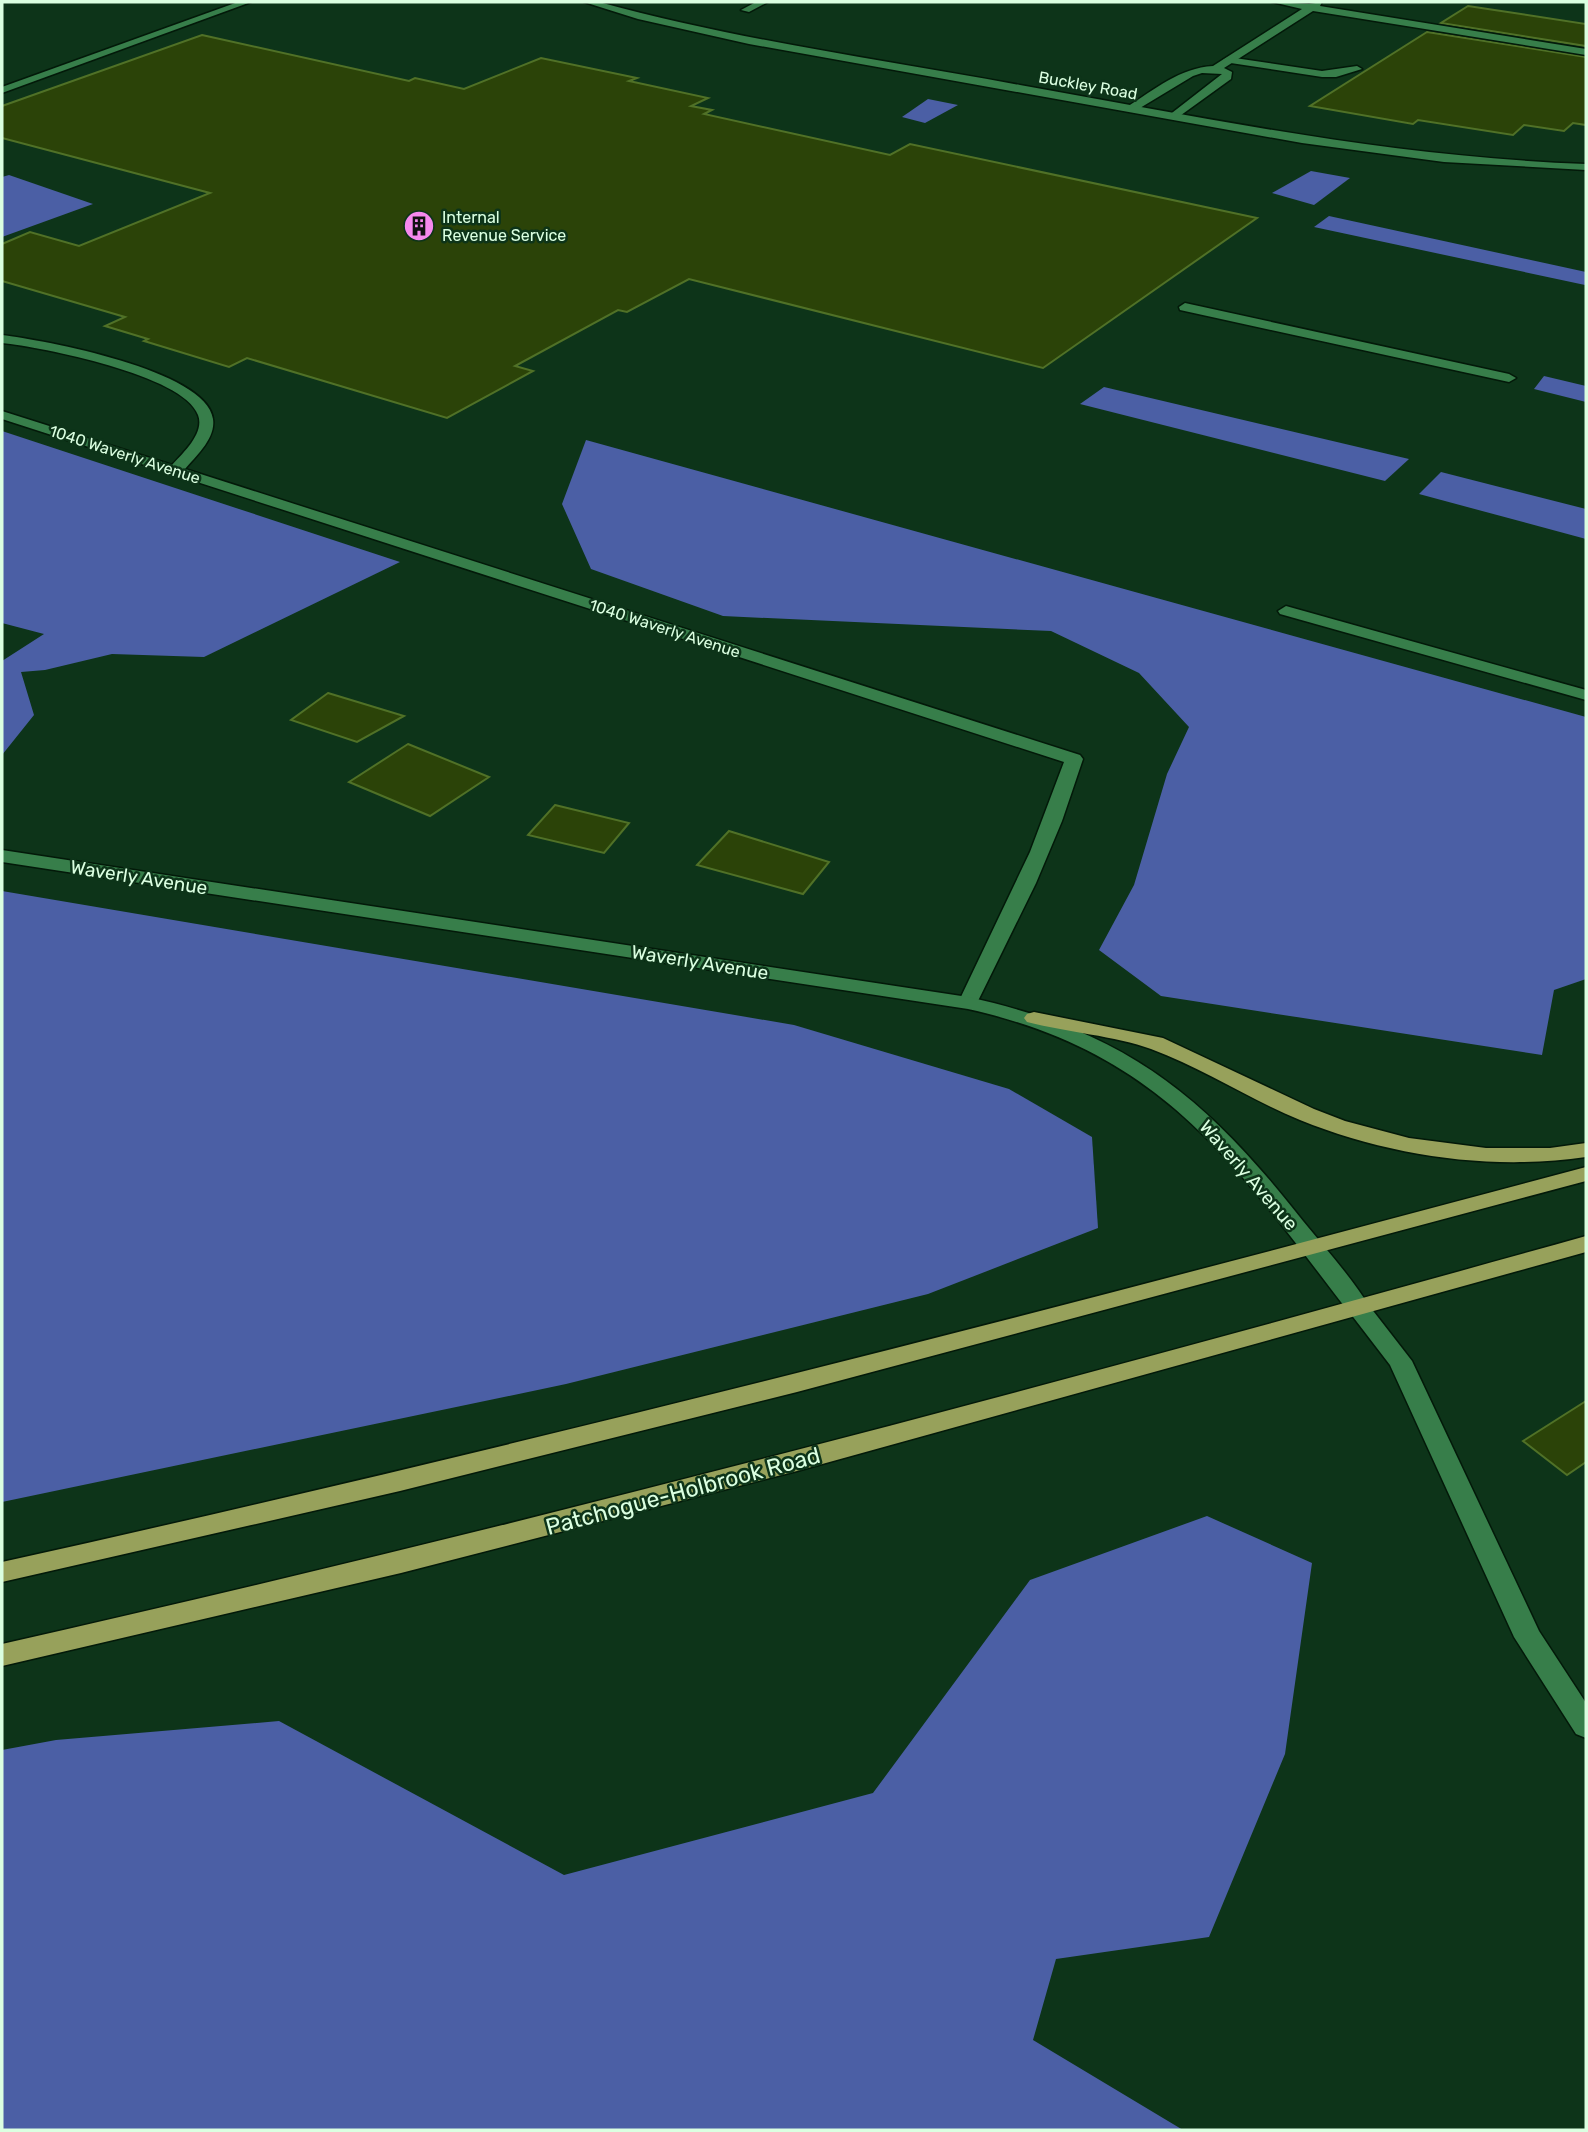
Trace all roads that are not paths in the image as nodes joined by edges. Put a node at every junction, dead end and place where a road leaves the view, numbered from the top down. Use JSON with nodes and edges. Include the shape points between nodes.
{"nodes":[{"id":1,"x":246,"y":2,"type":"edge"},
{"id":2,"x":589,"y":2,"type":"edge"},
{"id":3,"x":763,"y":2,"type":"edge"},
{"id":4,"x":1277,"y":2,"type":"edge"},
{"id":5,"x":1316,"y":4,"type":"edge"},
{"id":6,"x":746,"y":10,"type":"dead end"},
{"id":7,"x":1586,"y":52,"type":"edge"},
{"id":8,"x":1228,"y":61,"type":"junction"},
{"id":9,"x":1216,"y":69,"type":"junction"},
{"id":10,"x":1357,"y":69,"type":"dead end"},
{"id":11,"x":2,"y":90,"type":"edge"},
{"id":12,"x":1131,"y":109,"type":"junction"},
{"id":13,"x":1173,"y":116,"type":"junction"},
{"id":14,"x":1586,"y":167,"type":"edge"},
{"id":15,"x":1185,"y":307,"type":"dead end"},
{"id":16,"x":2,"y":340,"type":"edge"},
{"id":17,"x":1509,"y":378,"type":"dead end"},
{"id":18,"x":2,"y":415,"type":"edge"},
{"id":19,"x":175,"y":471,"type":"junction"},
{"id":20,"x":1286,"y":611,"type":"dead end"},
{"id":21,"x":1586,"y":695,"type":"edge"},
{"id":22,"x":2,"y":856,"type":"edge"},
{"id":23,"x":968,"y":1003,"type":"junction"},
{"id":24,"x":1034,"y":1018,"type":"junction"},
{"id":25,"x":1586,"y":1150,"type":"edge"},
{"id":26,"x":1586,"y":1174,"type":"edge"},
{"id":27,"x":1586,"y":1244,"type":"edge"},
{"id":28,"x":1312,"y":1249,"type":"junction"},
{"id":29,"x":1359,"y":1309,"type":"junction"},
{"id":30,"x":2,"y":1572,"type":"edge"},
{"id":31,"x":2,"y":1655,"type":"edge"},
{"id":32,"x":1586,"y":1726,"type":"edge"}],
"edges":[{"from":1,"to":11,"type":"street"},
{"from":2,"to":12,"type":"street","name":"Buckley Road","via":[[721,34]]},
{"from":3,"to":6,"type":"street"},
{"from":4,"to":5,"type":"street"},
{"from":5,"to":7,"type":"street"},
{"from":5,"to":8,"type":"street"},
{"from":8,"to":9,"type":"street"},
{"from":8,"to":10,"type":"street","via":[[1336,75]]},
{"from":9,"to":12,"type":"street","via":[[1194,71]]},
{"from":9,"to":13,"type":"street","via":[[1227,72],[1227,77]]},
{"from":12,"to":13,"type":"street","name":"Buckley Road"},
{"from":13,"to":14,"type":"street","name":"Buckley Road","via":[[1390,152],[1539,167]]},
{"from":15,"to":17,"type":"street"},
{"from":16,"to":19,"type":"street","via":[[53,346],[150,374],[183,392],[206,416],[205,430]]},
{"from":18,"to":19,"type":"street","name":"1040 Waverly Avenue"},
{"from":19,"to":23,"type":"street","name":"1040 Waverly Avenue","via":[[1074,759],[1063,795]]},
{"from":20,"to":21,"type":"street"},
{"from":22,"to":23,"type":"street","name":"Waverly Avenue"},
{"from":23,"to":24,"type":"street","name":"Waverly Avenue"},
{"from":24,"to":25,"type":"main road","via":[[1156,1044],[1306,1114],[1409,1145],[1486,1155]]},
{"from":24,"to":28,"type":"street","name":"Waverly Avenue","via":[[1119,1059],[1183,1103],[1222,1139]]},
{"from":26,"to":28,"type":"main road","name":"Waverly Avenue"},
{"from":27,"to":29,"type":"main road"},
{"from":28,"to":29,"type":"street","name":"Waverly Avenue"},
{"from":28,"to":30,"type":"main road","via":[[380,1487]]},
{"from":29,"to":31,"type":"main road","name":"Patchogue-Holbrook Road","via":[[642,1502]]},
{"from":29,"to":32,"type":"street","name":"Waverly Avenue","via":[[1400,1361],[1528,1637]]}]}
